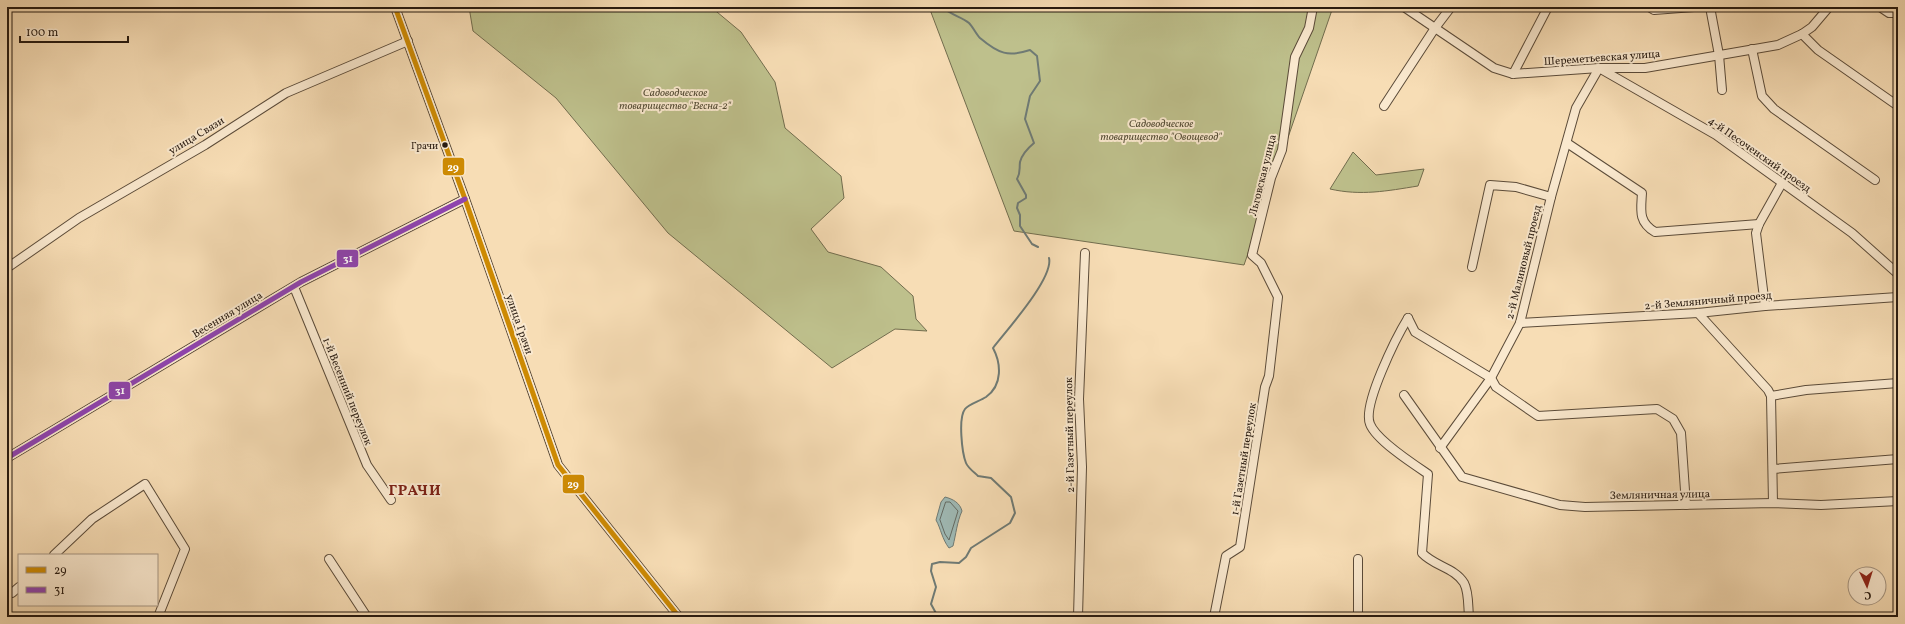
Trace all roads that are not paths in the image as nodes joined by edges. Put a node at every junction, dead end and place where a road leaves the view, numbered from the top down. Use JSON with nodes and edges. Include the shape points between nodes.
{"nodes":[{"id":1,"x":395,"y":7,"type":"edge"},
{"id":2,"x":1313,"y":7,"type":"edge"},
{"id":3,"x":1404,"y":7,"type":"edge"},
{"id":4,"x":1451,"y":7,"type":"edge"},
{"id":5,"x":1548,"y":7,"type":"edge"},
{"id":6,"x":1649,"y":7,"type":"edge"},
{"id":7,"x":1694,"y":7,"type":"edge"},
{"id":8,"x":1710,"y":7,"type":"edge"},
{"id":9,"x":1829,"y":7,"type":"edge"},
{"id":10,"x":1880,"y":7,"type":"edge"},
{"id":11,"x":1898,"y":13,"type":"edge"},
{"id":12,"x":1435,"y":28,"type":"junction"},
{"id":13,"x":1802,"y":34,"type":"junction"},
{"id":14,"x":408,"y":41,"type":"junction"},
{"id":15,"x":1752,"y":49,"type":"junction"},
{"id":16,"x":1719,"y":55,"type":"junction"},
{"id":17,"x":1599,"y":68,"type":"junction"},
{"id":18,"x":1513,"y":74,"type":"junction"},
{"id":19,"x":1722,"y":90,"type":"dead end"},
{"id":20,"x":1384,"y":106,"type":"dead end"},
{"id":21,"x":1898,"y":106,"type":"edge"},
{"id":22,"x":1567,"y":143,"type":"junction"},
{"id":23,"x":1875,"y":180,"type":"dead end"},
{"id":24,"x":1782,"y":183,"type":"junction"},
{"id":25,"x":1551,"y":197,"type":"junction"},
{"id":26,"x":465,"y":199,"type":"junction"},
{"id":27,"x":1759,"y":224,"type":"junction"},
{"id":28,"x":1085,"y":253,"type":"dead end"},
{"id":29,"x":1472,"y":267,"type":"dead end"},
{"id":30,"x":7,"y":268,"type":"edge"},
{"id":31,"x":1898,"y":274,"type":"edge"},
{"id":32,"x":294,"y":287,"type":"junction"},
{"id":33,"x":1278,"y":297,"type":"joint"},
{"id":34,"x":1898,"y":297,"type":"edge"},
{"id":35,"x":1765,"y":306,"type":"junction"},
{"id":36,"x":1698,"y":313,"type":"junction"},
{"id":37,"x":1520,"y":323,"type":"junction"},
{"id":38,"x":1491,"y":378,"type":"junction"},
{"id":39,"x":1898,"y":383,"type":"edge"},
{"id":40,"x":1404,"y":395,"type":"dead end"},
{"id":41,"x":1770,"y":396,"type":"junction"},
{"id":42,"x":1440,"y":448,"type":"junction"},
{"id":43,"x":7,"y":458,"type":"edge"},
{"id":44,"x":1898,"y":460,"type":"edge"},
{"id":45,"x":1773,"y":469,"type":"junction"},
{"id":46,"x":391,"y":500,"type":"dead end"},
{"id":47,"x":1898,"y":501,"type":"edge"},
{"id":48,"x":1773,"y":503,"type":"junction"},
{"id":49,"x":1686,"y":505,"type":"junction"},
{"id":50,"x":55,"y":554,"type":"edge"},
{"id":51,"x":329,"y":559,"type":"dead end"},
{"id":52,"x":1358,"y":559,"type":"dead end"},
{"id":53,"x":18,"y":588,"type":"edge"},
{"id":54,"x":7,"y":591,"type":"edge"},
{"id":55,"x":158,"y":617,"type":"edge"},
{"id":56,"x":367,"y":617,"type":"edge"},
{"id":57,"x":679,"y":617,"type":"edge"},
{"id":58,"x":1078,"y":617,"type":"edge"},
{"id":59,"x":1214,"y":617,"type":"edge"},
{"id":60,"x":1358,"y":617,"type":"edge"},
{"id":61,"x":1469,"y":617,"type":"edge"}],
"edges":[{"from":1,"to":14,"type":"street","name":"улица Грачи"},
{"from":2,"to":33,"type":"street","name":"Льговская улица","via":[[1309,28],[1295,58],[1282,150],[1271,178],[1252,255],[1264,268]]},
{"from":3,"to":12,"type":"street","name":"Шереметьевская улица"},
{"from":4,"to":12,"type":"street"},
{"from":5,"to":18,"type":"street"},
{"from":6,"to":7,"type":"street","via":[[1654,10]]},
{"from":8,"to":16,"type":"street"},
{"from":9,"to":13,"type":"street","name":"Шереметьевская улица","via":[[1812,27]]},
{"from":10,"to":11,"type":"street","via":[[1889,13]]},
{"from":12,"to":18,"type":"street","name":"Шереметьевская улица","via":[[1494,68]]},
{"from":12,"to":20,"type":"street"},
{"from":13,"to":15,"type":"street","name":"Шереметьевская улица","via":[[1778,44]]},
{"from":13,"to":21,"type":"street","via":[[1818,50]]},
{"from":14,"to":26,"type":"street","name":"улица Грачи"},
{"from":14,"to":30,"type":"street","name":"улица Связи","via":[[286,93],[205,145],[79,218]]},
{"from":15,"to":16,"type":"street","name":"Шереметьевская улица"},
{"from":15,"to":23,"type":"street","via":[[1762,96],[1774,109]]},
{"from":16,"to":17,"type":"street","name":"Шереметьевская улица","via":[[1645,68]]},
{"from":16,"to":19,"type":"street"},
{"from":17,"to":18,"type":"street","name":"Шереметьевская улица"},
{"from":17,"to":22,"type":"street","name":"2-й Малиновый проезд","via":[[1576,108]]},
{"from":17,"to":24,"type":"street","name":"4-й Песоченский проезд","via":[[1716,135]]},
{"from":22,"to":25,"type":"street","name":"2-й Малиновый проезд"},
{"from":22,"to":27,"type":"street","via":[[1642,193],[1640,215],[1648,228],[1655,232]]},
{"from":24,"to":27,"type":"street"},
{"from":24,"to":31,"type":"street","name":"4-й Песоченский проезд","via":[[1852,233]]},
{"from":25,"to":29,"type":"street","via":[[1516,187],[1490,185]]},
{"from":25,"to":37,"type":"street","name":"2-й Малиновый проезд"},
{"from":26,"to":32,"type":"street","name":"Весенняя улица"},
{"from":26,"to":57,"type":"street","name":"улица Грачи","via":[[558,465]]},
{"from":27,"to":35,"type":"street","via":[[1756,239]]},
{"from":28,"to":58,"type":"street","name":"2-й Газетный переулок","via":[[1079,378],[1082,467]]},
{"from":32,"to":43,"type":"street","name":"Весенняя улица"},
{"from":32,"to":46,"type":"street","name":"1-й Весенний переулок","via":[[366,465]]},
{"from":33,"to":59,"type":"street","name":"1-й Газетный переулок","via":[[1269,376],[1265,387],[1240,547],[1226,556]]},
{"from":34,"to":35,"type":"street","name":"2-й Земляничный проезд"},
{"from":35,"to":36,"type":"street","name":"2-й Земляничный проезд"},
{"from":36,"to":37,"type":"street","name":"2-й Земляничный проезд"},
{"from":36,"to":41,"type":"street","via":[[1768,390]]},
{"from":37,"to":38,"type":"street","name":"2-й Малиновый проезд"},
{"from":38,"to":42,"type":"street","name":"2-й Малиновый проезд"},
{"from":38,"to":49,"type":"street","via":[[1496,387],[1538,416],[1658,409],[1673,420],[1681,433]]},
{"from":38,"to":61,"type":"street","via":[[1415,332],[1408,318],[1397,335],[1383,367],[1369,413],[1370,424],[1388,446],[1428,474],[1422,553],[1429,560],[1454,572],[1464,583]]},
{"from":39,"to":41,"type":"street","via":[[1806,390]]},
{"from":40,"to":42,"type":"street","name":"Земляничная улица"},
{"from":41,"to":45,"type":"street"},
{"from":42,"to":49,"type":"street","name":"Земляничная улица","via":[[1462,477],[1560,505]]},
{"from":44,"to":45,"type":"street"},
{"from":45,"to":48,"type":"street"},
{"from":47,"to":48,"type":"street","name":"Земляничная улица","via":[[1821,505]]},
{"from":48,"to":49,"type":"street","name":"Земляничная улица"},
{"from":50,"to":55,"type":"street","via":[[92,518],[146,484],[185,549]]},
{"from":51,"to":56,"type":"street"},
{"from":52,"to":60,"type":"street"},
{"from":53,"to":54,"type":"street","via":[[12,593]]}]}
